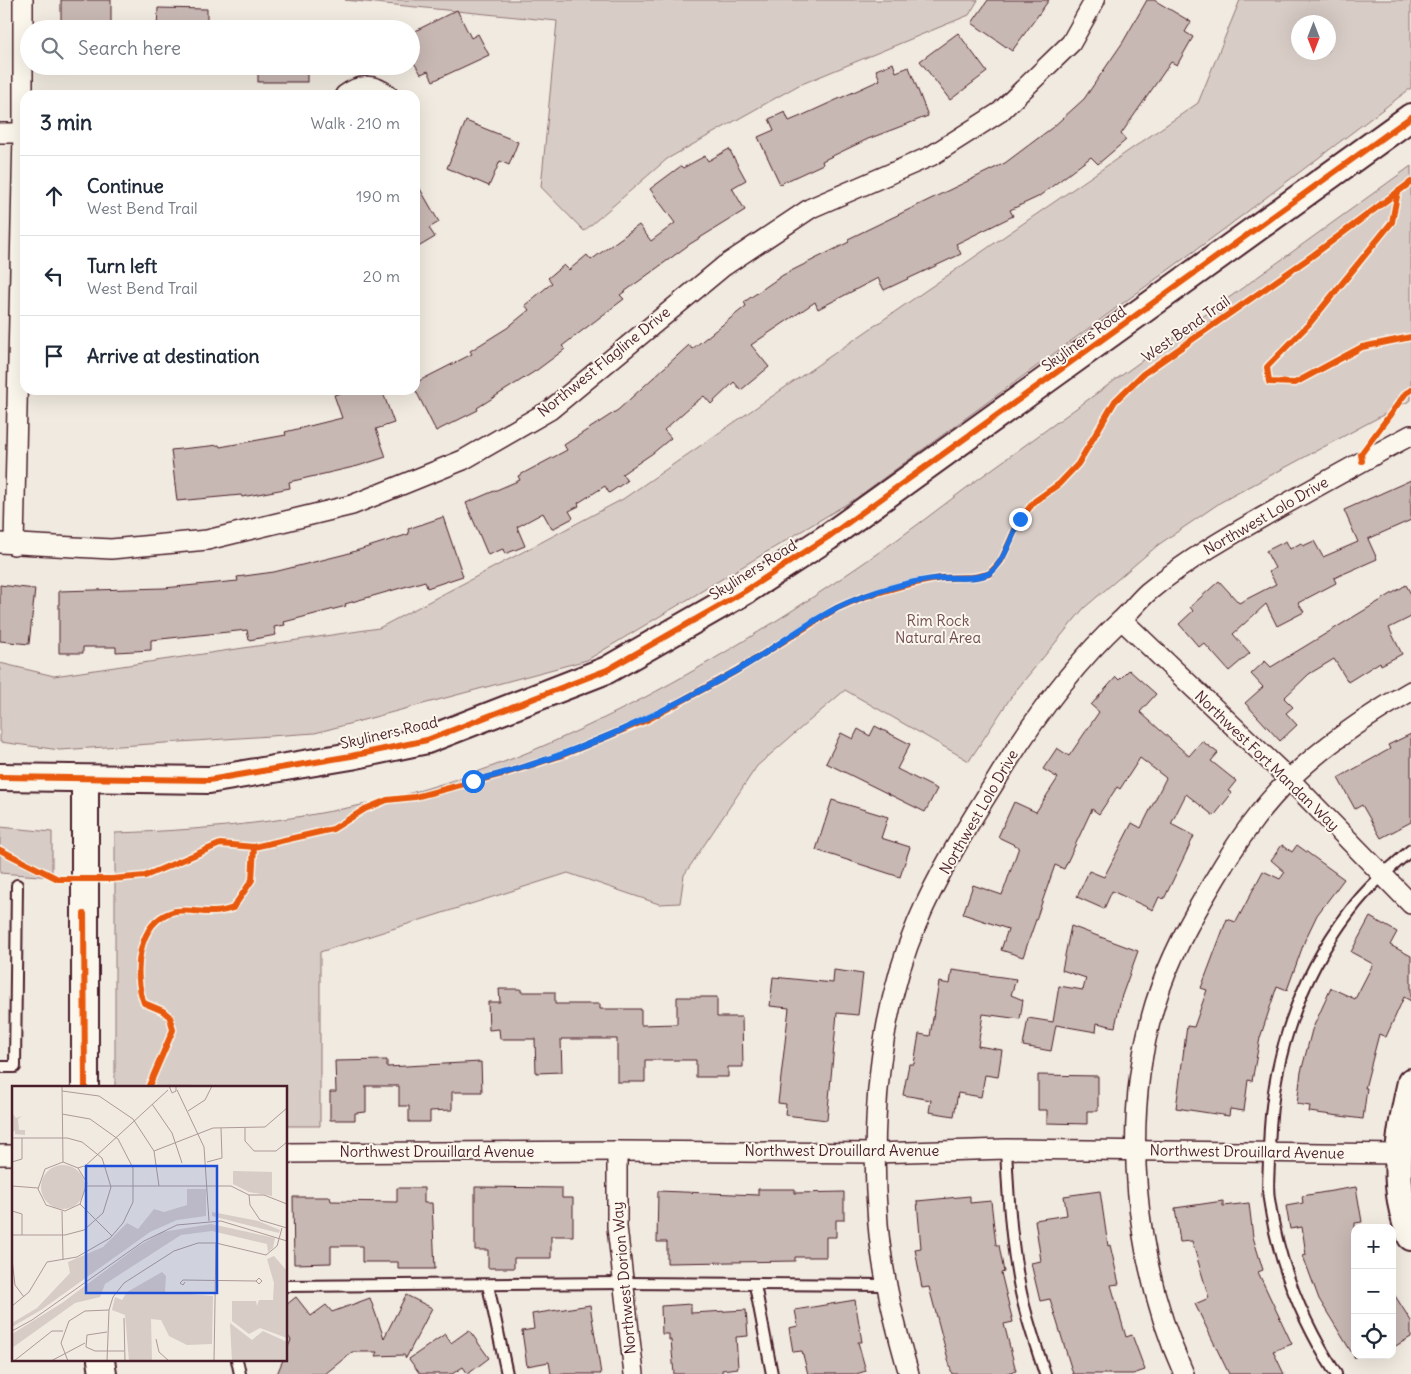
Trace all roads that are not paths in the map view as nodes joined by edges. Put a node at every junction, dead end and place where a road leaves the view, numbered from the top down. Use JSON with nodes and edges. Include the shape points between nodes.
{"nodes":[{"id":1,"x":23,"y":0,"type":"edge"},
{"id":2,"x":1095,"y":0,"type":"edge"},
{"id":3,"x":23,"y":20,"type":"edge"},
{"id":4,"x":24,"y":75,"type":"edge"},
{"id":5,"x":24,"y":90,"type":"edge"},
{"id":6,"x":353,"y":90,"type":"edge"},
{"id":7,"x":377,"y":90,"type":"edge"},
{"id":8,"x":1411,"y":117,"type":"edge"},
{"id":9,"x":0,"y":133,"type":"edge"},
{"id":10,"x":20,"y":133,"type":"edge"},
{"id":11,"x":20,"y":230,"type":"edge"},
{"id":12,"x":1411,"y":435,"type":"edge"},
{"id":13,"x":7,"y":544,"type":"edge"},
{"id":14,"x":1122,"y":620,"type":"junction"},
{"id":15,"x":1411,"y":691,"type":"edge"},
{"id":16,"x":0,"y":777,"type":"edge"},
{"id":17,"x":85,"y":780,"type":"junction"},
{"id":18,"x":1290,"y":780,"type":"junction"},
{"id":19,"x":1411,"y":850,"type":"edge"},
{"id":20,"x":1382,"y":876,"type":"junction"},
{"id":21,"x":17,"y":885,"type":"dead end"},
{"id":22,"x":1411,"y":904,"type":"edge"},
{"id":23,"x":0,"y":1067,"type":"edge"},
{"id":24,"x":1411,"y":1082,"type":"edge"},
{"id":25,"x":85,"y":1086,"type":"edge"},
{"id":26,"x":1006,"y":1148,"type":"junction"},
{"id":27,"x":1136,"y":1150,"type":"junction"},
{"id":28,"x":617,"y":1151,"type":"junction"},
{"id":29,"x":1269,"y":1152,"type":"junction"},
{"id":30,"x":288,"y":1153,"type":"edge"},
{"id":31,"x":875,"y":1153,"type":"junction"},
{"id":32,"x":1398,"y":1154,"type":"junction"},
{"id":33,"x":1411,"y":1237,"type":"edge"},
{"id":34,"x":623,"y":1283,"type":"junction"},
{"id":35,"x":488,"y":1285,"type":"junction"},
{"id":36,"x":755,"y":1285,"type":"junction"},
{"id":37,"x":887,"y":1285,"type":"junction"},
{"id":38,"x":288,"y":1286,"type":"edge"},
{"id":39,"x":507,"y":1374,"type":"edge"},
{"id":40,"x":634,"y":1374,"type":"edge"},
{"id":41,"x":772,"y":1374,"type":"edge"},
{"id":42,"x":909,"y":1374,"type":"edge"},
{"id":43,"x":1045,"y":1374,"type":"edge"},
{"id":44,"x":1184,"y":1374,"type":"edge"},
{"id":45,"x":1336,"y":1374,"type":"edge"}],
"edges":[{"from":1,"to":3,"type":"street"},
{"from":2,"to":13,"type":"street","name":"Northwest Flagline Drive","via":[[1071,43],[1000,112],[931,156],[811,208],[724,266],[550,410],[463,460],[352,505],[207,540],[111,549]]},
{"from":4,"to":5,"type":"street"},
{"from":6,"to":7,"type":"street","via":[[369,86]]},
{"from":8,"to":17,"type":"street","name":"Skyliners Road","via":[[828,537],[745,592],[607,670],[427,740],[209,780]]},
{"from":9,"to":10,"type":"street"},
{"from":11,"to":13,"type":"street"},
{"from":12,"to":14,"type":"street","name":"Northwest Lolo Drive","via":[[1181,566],[1146,594]]},
{"from":14,"to":18,"type":"street","name":"Northwest Fort Mandan Way"},
{"from":14,"to":31,"type":"street","name":"Northwest Lolo Drive","via":[[1098,641],[1050,698],[966,829],[916,923],[896,986],[881,1051]]},
{"from":15,"to":18,"type":"street","via":[[1350,731]]},
{"from":16,"to":17,"type":"street","name":"Skyliners Road"},
{"from":17,"to":25,"type":"street"},
{"from":18,"to":20,"type":"street","name":"Northwest Fort Mandan Way"},
{"from":18,"to":27,"type":"street","via":[[1253,821],[1223,866],[1188,922],[1170,963],[1155,1004],[1145,1048],[1138,1091]]},
{"from":19,"to":20,"type":"lane"},
{"from":20,"to":22,"type":"street","name":"Northwest Fort Mandan Way"},
{"from":20,"to":29,"type":"lane","via":[[1333,934],[1312,969],[1294,1012],[1272,1092]]},
{"from":21,"to":23,"type":"lane","via":[[15,1067]]},
{"from":24,"to":32,"type":"street"},
{"from":26,"to":27,"type":"street","name":"Northwest Drouillard Avenue"},
{"from":26,"to":31,"type":"street","name":"Northwest Drouillard Avenue"},
{"from":26,"to":43,"type":"lane","via":[[1008,1207],[1017,1272]]},
{"from":27,"to":29,"type":"street","name":"Northwest Drouillard Avenue"},
{"from":27,"to":44,"type":"street","via":[[1142,1235],[1156,1295]]},
{"from":28,"to":30,"type":"street","name":"Northwest Drouillard Avenue"},
{"from":28,"to":31,"type":"street","name":"Northwest Drouillard Avenue"},
{"from":28,"to":34,"type":"street","name":"Northwest Dorion Way","via":[[617,1227]]},
{"from":29,"to":32,"type":"street","name":"Northwest Drouillard Avenue"},
{"from":29,"to":45,"type":"lane","via":[[1269,1196],[1281,1253],[1309,1328]]},
{"from":31,"to":37,"type":"street","name":"Northwest Lolo Drive","via":[[878,1226]]},
{"from":32,"to":33,"type":"street","via":[[1398,1182]]},
{"from":34,"to":35,"type":"lane"},
{"from":34,"to":36,"type":"lane"},
{"from":34,"to":40,"type":"street","name":"Northwest Dorion Way"},
{"from":35,"to":38,"type":"lane"},
{"from":35,"to":39,"type":"lane"},
{"from":36,"to":37,"type":"lane"},
{"from":36,"to":41,"type":"lane"},
{"from":37,"to":42,"type":"street","name":"Northwest Lolo Drive"}]}
